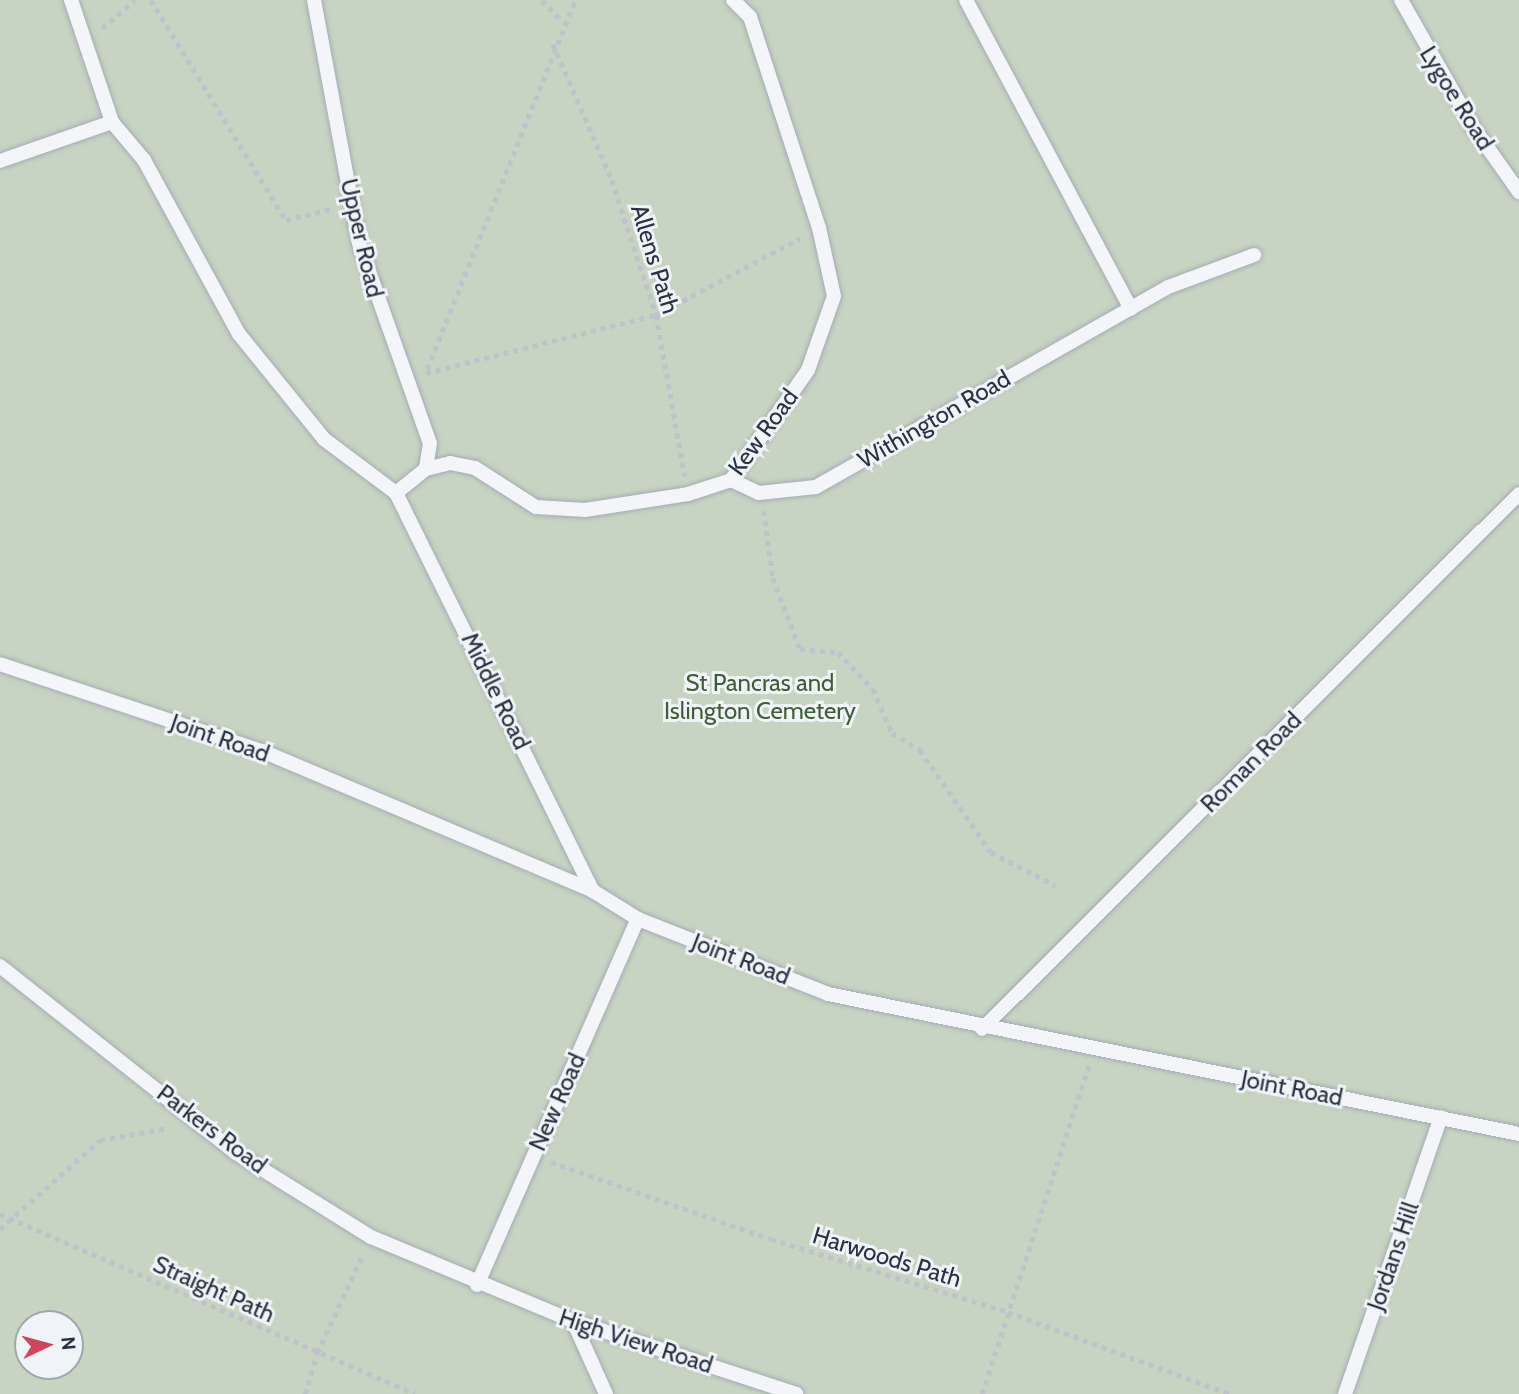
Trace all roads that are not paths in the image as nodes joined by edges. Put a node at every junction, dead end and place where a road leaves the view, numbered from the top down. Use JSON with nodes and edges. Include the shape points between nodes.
{"nodes":[{"id":1,"x":71,"y":0,"type":"edge"},
{"id":2,"x":314,"y":0,"type":"edge"},
{"id":3,"x":733,"y":0,"type":"edge"},
{"id":4,"x":967,"y":0,"type":"edge"},
{"id":5,"x":1401,"y":0,"type":"edge"},
{"id":6,"x":112,"y":122,"type":"junction"},
{"id":7,"x":0,"y":161,"type":"edge"},
{"id":8,"x":1519,"y":192,"type":"edge"},
{"id":9,"x":1254,"y":255,"type":"dead end"},
{"id":10,"x":1131,"y":309,"type":"junction"},
{"id":11,"x":426,"y":469,"type":"junction"},
{"id":12,"x":731,"y":480,"type":"junction"},
{"id":13,"x":396,"y":493,"type":"junction"},
{"id":14,"x":1519,"y":494,"type":"edge"},
{"id":15,"x":0,"y":664,"type":"edge"},
{"id":16,"x":593,"y":891,"type":"junction"},
{"id":17,"x":638,"y":919,"type":"junction"},
{"id":18,"x":0,"y":966,"type":"edge"},
{"id":19,"x":982,"y":1029,"type":"junction"},
{"id":20,"x":1441,"y":1117,"type":"junction"},
{"id":21,"x":1519,"y":1134,"type":"edge"},
{"id":22,"x":477,"y":1285,"type":"junction"},
{"id":23,"x":573,"y":1321,"type":"junction"},
{"id":24,"x":606,"y":1394,"type":"edge"},
{"id":25,"x":796,"y":1394,"type":"edge"},
{"id":26,"x":1345,"y":1394,"type":"edge"}],
"edges":[{"from":1,"to":6,"type":"lane"},
{"from":2,"to":11,"type":"lane","name":"Upper Road","via":[[376,304],[430,443]]},
{"from":3,"to":12,"type":"lane","name":"Kew Road","via":[[750,18],[819,228],[834,296],[808,370]]},
{"from":4,"to":10,"type":"lane"},
{"from":5,"to":8,"type":"lane","name":"Lygoe Road","via":[[1467,117]]},
{"from":6,"to":7,"type":"lane"},
{"from":6,"to":13,"type":"lane","via":[[144,160],[239,334],[324,439]]},
{"from":9,"to":10,"type":"lane","name":"Withington Road","via":[[1168,287]]},
{"from":10,"to":12,"type":"lane","name":"Withington Road","via":[[816,487],[759,493]]},
{"from":11,"to":12,"type":"lane","name":"Kew Road","via":[[450,463],[475,468],[536,507],[585,510],[688,494]]},
{"from":11,"to":13,"type":"lane"},
{"from":13,"to":16,"type":"lane","name":"Middle Road"},
{"from":14,"to":19,"type":"lane","name":"Roman Road"},
{"from":15,"to":16,"type":"lane","name":"Joint Road","via":[[261,751]]},
{"from":16,"to":17,"type":"lane","name":"Joint Road"},
{"from":17,"to":19,"type":"lane","name":"Joint Road","via":[[828,994]]},
{"from":17,"to":22,"type":"lane","name":"New Road"},
{"from":18,"to":22,"type":"lane","name":"Parkers Road","via":[[236,1153],[371,1237]]},
{"from":19,"to":20,"type":"lane","name":"Joint Road"},
{"from":20,"to":21,"type":"lane","name":"Joint Road"},
{"from":20,"to":26,"type":"lane","name":"Jordans Hill"},
{"from":22,"to":23,"type":"lane","name":"High View Road"},
{"from":23,"to":24,"type":"lane"},
{"from":23,"to":25,"type":"lane","name":"High View Road"}]}
